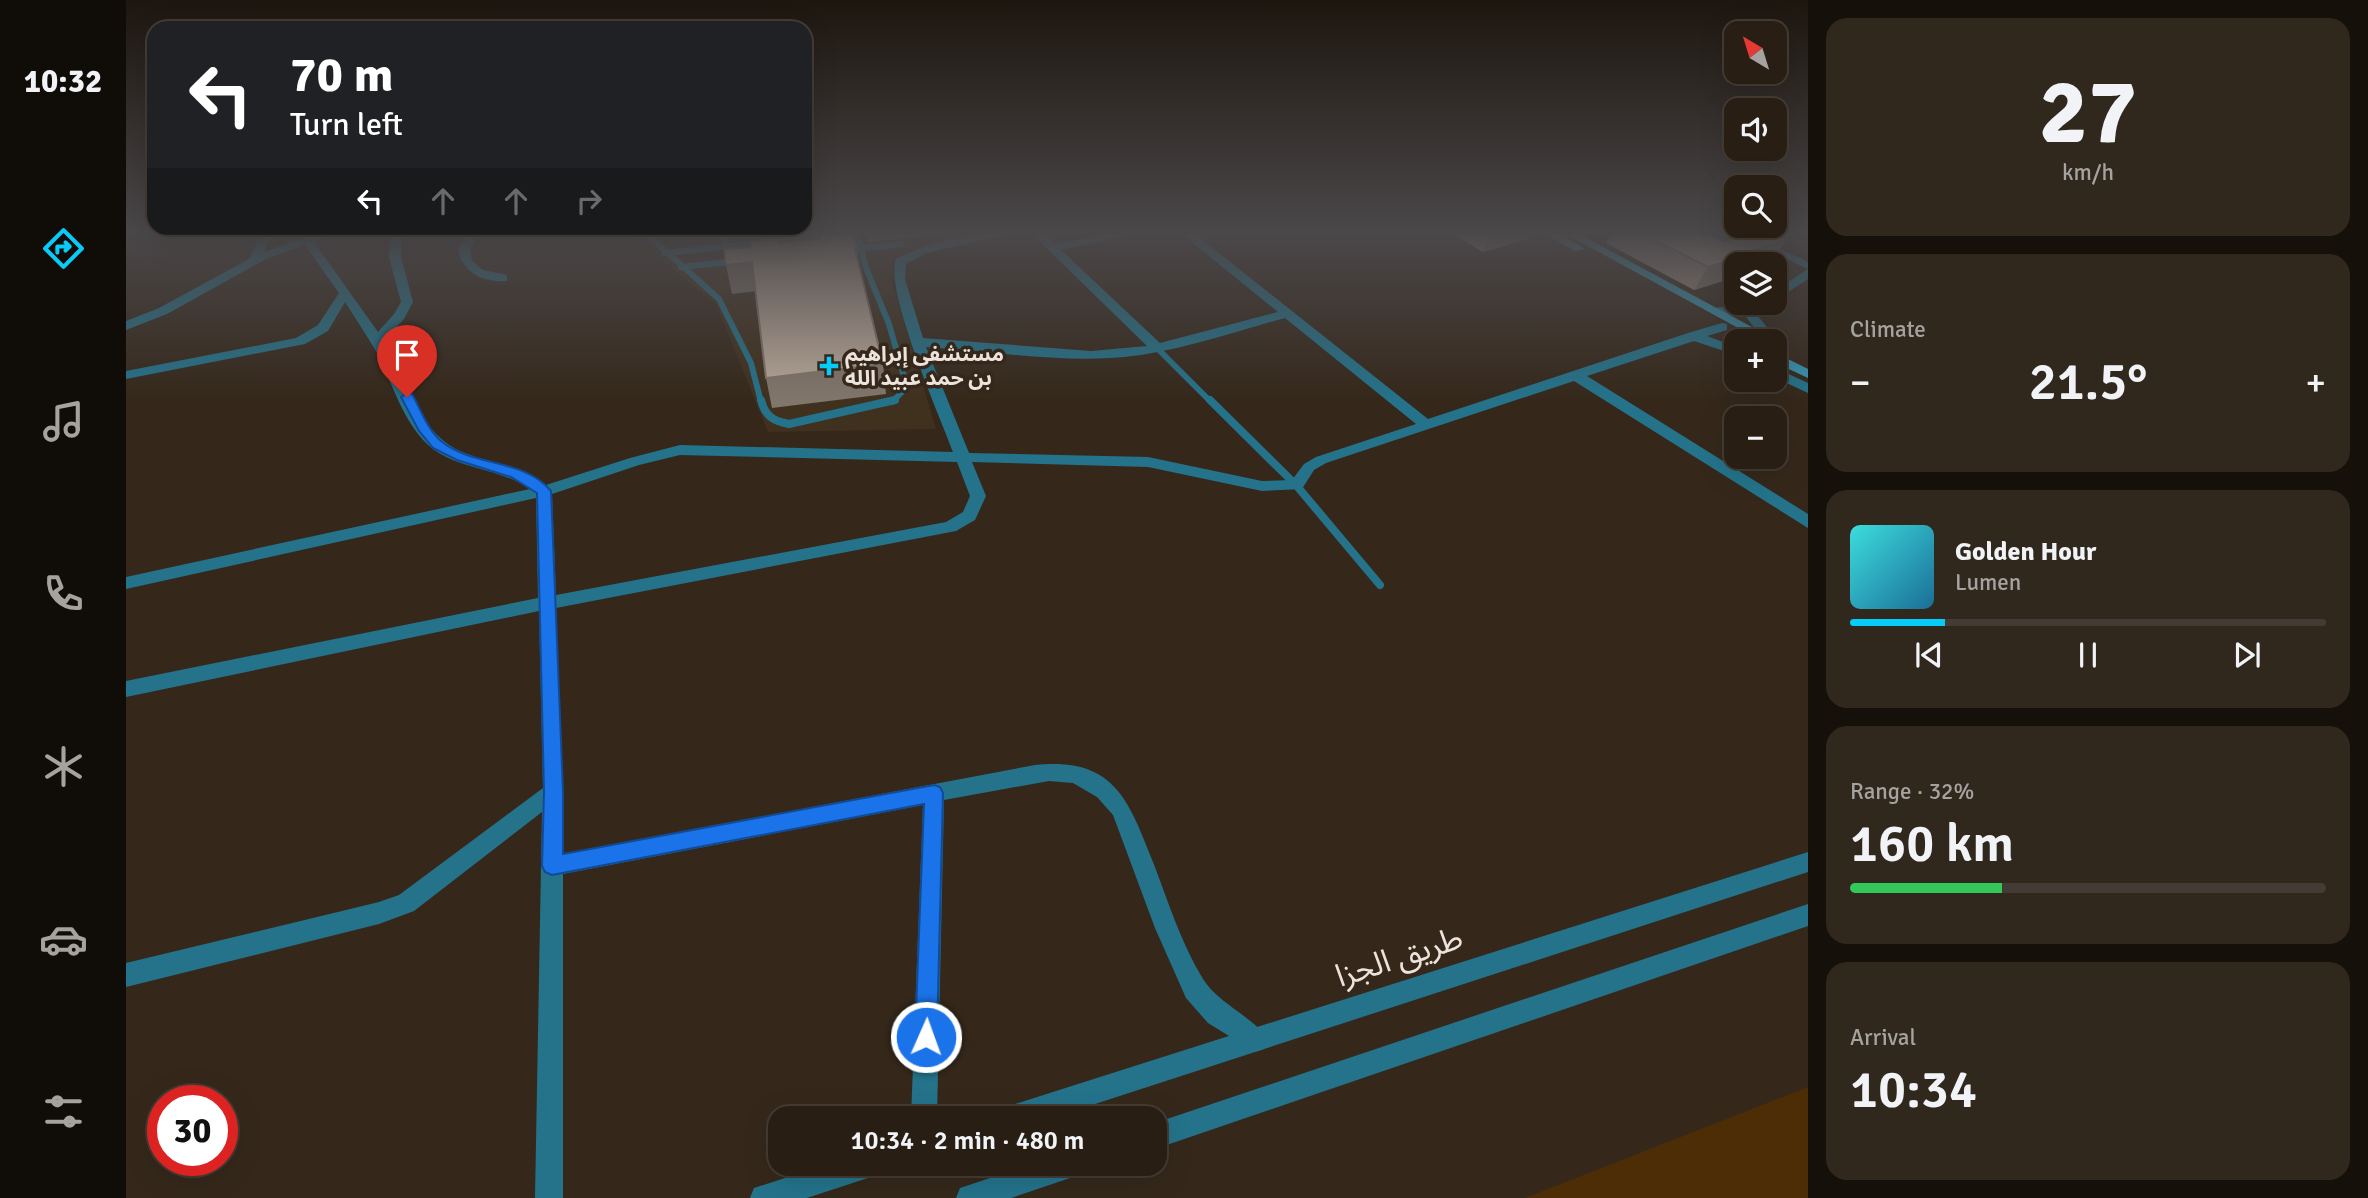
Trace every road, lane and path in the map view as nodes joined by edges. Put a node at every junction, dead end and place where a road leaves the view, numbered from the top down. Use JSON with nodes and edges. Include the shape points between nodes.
{"nodes":[{"id":1,"x":201,"y":290,"type":"edge"},
{"id":2,"x":404,"y":290,"type":"edge"},
{"id":3,"x":710,"y":290,"type":"edge"},
{"id":4,"x":875,"y":290,"type":"edge"},
{"id":5,"x":902,"y":290,"type":"edge"},
{"id":6,"x":1097,"y":290,"type":"edge"},
{"id":7,"x":1256,"y":290,"type":"edge"},
{"id":8,"x":1654,"y":290,"type":"edge"},
{"id":9,"x":1675,"y":290,"type":"edge"},
{"id":10,"x":345,"y":292,"type":"joint"},
{"id":11,"x":1714,"y":311,"type":"junction"},
{"id":12,"x":1724,"y":312,"type":"edge"},
{"id":13,"x":1286,"y":314,"type":"junction"},
{"id":14,"x":1751,"y":315,"type":"edge"},
{"id":15,"x":126,"y":326,"type":"edge"},
{"id":16,"x":1722,"y":327,"type":"junction"},
{"id":17,"x":1726,"y":329,"type":"edge"},
{"id":18,"x":1748,"y":329,"type":"edge"},
{"id":19,"x":1762,"y":329,"type":"edge"},
{"id":20,"x":1693,"y":336,"type":"junction"},
{"id":21,"x":377,"y":341,"type":"junction"},
{"id":22,"x":918,"y":342,"type":"junction"},
{"id":23,"x":1724,"y":347,"type":"edge"},
{"id":24,"x":1157,"y":348,"type":"junction"},
{"id":25,"x":1787,"y":350,"type":"edge"},
{"id":26,"x":1808,"y":362,"type":"edge"},
{"id":27,"x":1787,"y":363,"type":"edge"},
{"id":28,"x":1575,"y":374,"type":"junction"},
{"id":29,"x":1808,"y":374,"type":"edge"},
{"id":30,"x":126,"y":375,"type":"edge"},
{"id":31,"x":1787,"y":378,"type":"edge"},
{"id":32,"x":1808,"y":388,"type":"edge"},
{"id":33,"x":1425,"y":424,"type":"junction"},
{"id":34,"x":962,"y":455,"type":"junction"},
{"id":35,"x":1296,"y":485,"type":"junction"},
{"id":36,"x":544,"y":491,"type":"junction"},
{"id":37,"x":1808,"y":522,"type":"edge"},
{"id":38,"x":126,"y":583,"type":"edge"},
{"id":39,"x":1380,"y":585,"type":"dead end"},
{"id":40,"x":547,"y":603,"type":"junction"},
{"id":41,"x":126,"y":689,"type":"edge"},
{"id":42,"x":553,"y":792,"type":"junction"},
{"id":43,"x":934,"y":793,"type":"junction"},
{"id":44,"x":1808,"y":862,"type":"edge"},
{"id":45,"x":552,"y":866,"type":"junction"},
{"id":46,"x":1808,"y":908,"type":"edge"},
{"id":47,"x":1808,"y":915,"type":"edge"},
{"id":48,"x":1698,"y":952,"type":"junction"},
{"id":49,"x":126,"y":975,"type":"edge"},
{"id":50,"x":1255,"y":1040,"type":"junction"},
{"id":51,"x":924,"y":1106,"type":"edge"},
{"id":52,"x":1049,"y":1106,"type":"edge"},
{"id":53,"x":1167,"y":1132,"type":"edge"},
{"id":54,"x":833,"y":1176,"type":"edge"},
{"id":55,"x":1036,"y":1176,"type":"edge"},
{"id":56,"x":549,"y":1198,"type":"edge"},
{"id":57,"x":764,"y":1198,"type":"edge"},
{"id":58,"x":970,"y":1198,"type":"edge"}],
"edges":[{"from":1,"to":15,"type":"street"},
{"from":2,"to":21,"type":"street","via":[[407,302],[400,316]]},
{"from":3,"to":4,"type":"lane","via":[[723,304],[751,363],[766,415],[781,423],[797,424],[892,402],[906,387]]},
{"from":5,"to":22,"type":"street"},
{"from":6,"to":24,"type":"street"},
{"from":7,"to":13,"type":"street"},
{"from":8,"to":16,"type":"main road"},
{"from":9,"to":11,"type":"main road"},
{"from":10,"to":21,"type":"street"},
{"from":10,"to":30,"type":"street","via":[[323,328],[300,341]]},
{"from":11,"to":12,"type":"street"},
{"from":11,"to":18,"type":"main road"},
{"from":13,"to":24,"type":"street"},
{"from":13,"to":33,"type":"street"},
{"from":14,"to":19,"type":"street"},
{"from":16,"to":17,"type":"main road"},
{"from":16,"to":20,"type":"street"},
{"from":20,"to":23,"type":"street"},
{"from":20,"to":28,"type":"street"},
{"from":21,"to":36,"type":"street","via":[[425,431],[438,445],[516,474]]},
{"from":22,"to":24,"type":"street","via":[[1091,355]]},
{"from":22,"to":34,"type":"street"},
{"from":24,"to":35,"type":"lane"},
{"from":25,"to":26,"type":"main road"},
{"from":27,"to":29,"type":"main road"},
{"from":28,"to":33,"type":"street"},
{"from":28,"to":37,"type":"street"},
{"from":31,"to":32,"type":"street"},
{"from":33,"to":35,"type":"street","via":[[1321,460],[1309,467]]},
{"from":34,"to":35,"type":"street","via":[[1148,462],[1262,486]]},
{"from":34,"to":36,"type":"street","via":[[680,450]]},
{"from":34,"to":40,"type":"street","via":[[978,496],[967,519],[950,527]]},
{"from":35,"to":39,"type":"lane"},
{"from":36,"to":38,"type":"street"},
{"from":36,"to":40,"type":"street"},
{"from":40,"to":41,"type":"street"},
{"from":40,"to":42,"type":"street"},
{"from":42,"to":45,"type":"street"},
{"from":42,"to":49,"type":"street","via":[[406,903]]},
{"from":43,"to":45,"type":"street"},
{"from":43,"to":50,"type":"street","via":[[1055,771],[1075,774],[1102,788],[1122,810],[1195,989],[1217,1014]]},
{"from":43,"to":51,"type":"street"},
{"from":44,"to":50,"type":"street","name":"طريق الجزا"},
{"from":45,"to":56,"type":"street"},
{"from":46,"to":48,"type":"street"},
{"from":47,"to":48,"type":"street"},
{"from":48,"to":53,"type":"street"},
{"from":50,"to":52,"type":"street","name":"طريق الجزا"},
{"from":54,"to":57,"type":"street"},
{"from":55,"to":58,"type":"street"}]}
